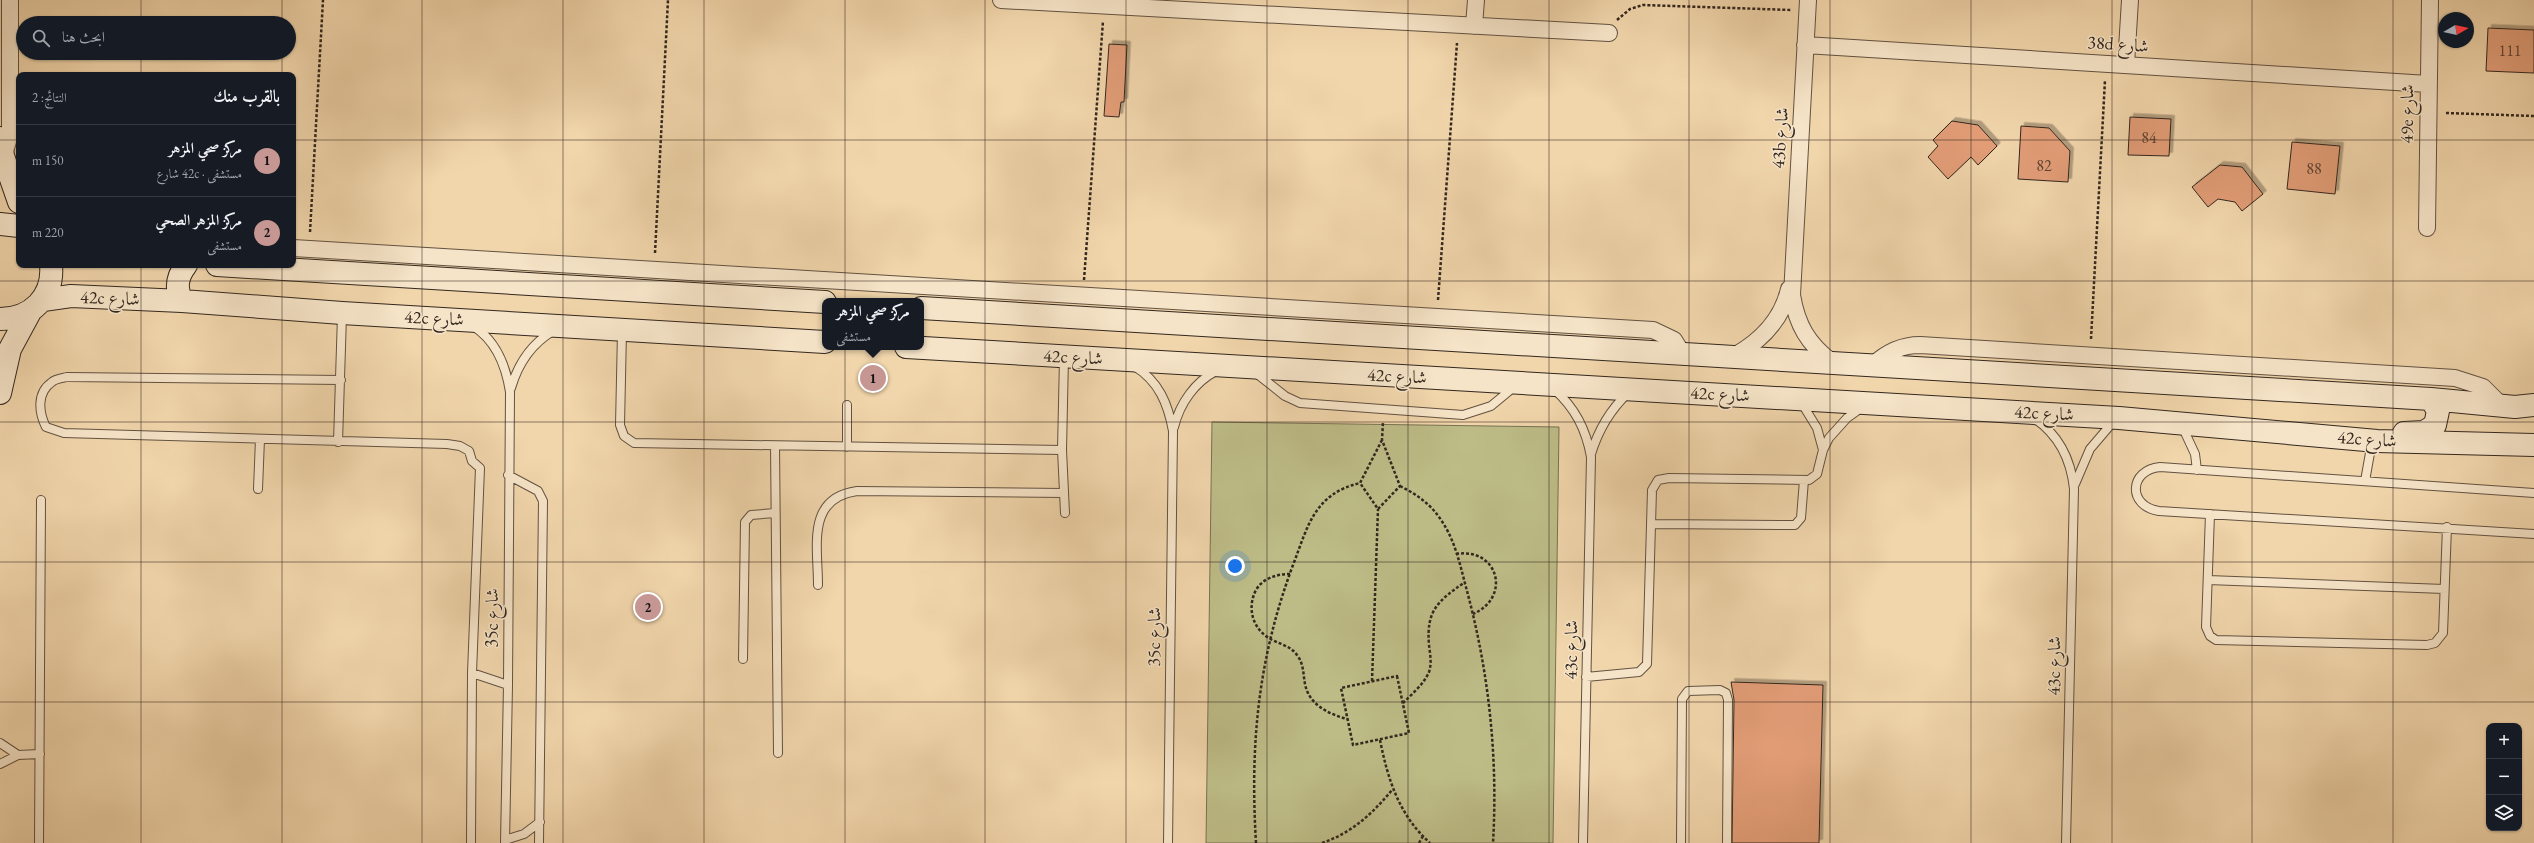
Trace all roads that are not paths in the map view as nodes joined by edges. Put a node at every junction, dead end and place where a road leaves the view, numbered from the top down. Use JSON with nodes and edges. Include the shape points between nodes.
{"nodes":[{"id":1,"x":10,"y":0,"type":"edge"},
{"id":2,"x":1001,"y":0,"type":"edge"},
{"id":3,"x":1476,"y":0,"type":"edge"},
{"id":4,"x":2130,"y":0,"type":"edge"},
{"id":5,"x":2430,"y":0,"type":"edge"},
{"id":6,"x":1808,"y":5,"type":"edge"},
{"id":7,"x":1474,"y":26,"type":"junction"},
{"id":8,"x":1609,"y":33,"type":"road end"},
{"id":9,"x":1805,"y":45,"type":"junction"},
{"id":10,"x":2126,"y":65,"type":"junction"},
{"id":11,"x":2428,"y":84,"type":"junction"},
{"id":12,"x":2,"y":147,"type":"edge"},
{"id":13,"x":16,"y":192,"type":"edge"},
{"id":14,"x":0,"y":224,"type":"edge"},
{"id":15,"x":16,"y":226,"type":"edge"},
{"id":16,"x":2427,"y":228,"type":"dead end"},
{"id":17,"x":296,"y":248,"type":"edge"},
{"id":18,"x":51,"y":268,"type":"edge"},
{"id":19,"x":184,"y":268,"type":"edge"},
{"id":20,"x":266,"y":268,"type":"edge"},
{"id":21,"x":1791,"y":279,"type":"junction"},
{"id":22,"x":182,"y":301,"type":"junction"},
{"id":23,"x":822,"y":302,"type":"edge"},
{"id":24,"x":36,"y":306,"type":"junction"},
{"id":25,"x":924,"y":308,"type":"edge"},
{"id":26,"x":342,"y":313,"type":"junction"},
{"id":27,"x":0,"y":319,"type":"edge"},
{"id":28,"x":464,"y":320,"type":"junction"},
{"id":29,"x":561,"y":326,"type":"junction"},
{"id":30,"x":622,"y":330,"type":"junction"},
{"id":31,"x":822,"y":342,"type":"edge"},
{"id":32,"x":924,"y":348,"type":"edge"},
{"id":33,"x":1682,"y":353,"type":"junction"},
{"id":34,"x":1064,"y":356,"type":"junction"},
{"id":35,"x":1734,"y":356,"type":"junction"},
{"id":36,"x":1121,"y":360,"type":"junction"},
{"id":37,"x":1832,"y":362,"type":"junction"},
{"id":38,"x":1873,"y":365,"type":"junction"},
{"id":39,"x":1226,"y":366,"type":"junction"},
{"id":40,"x":1249,"y":367,"type":"junction"},
{"id":41,"x":341,"y":380,"type":"junction"},
{"id":42,"x":1519,"y":382,"type":"junction"},
{"id":43,"x":1548,"y":384,"type":"junction"},
{"id":44,"x":1631,"y":389,"type":"junction"},
{"id":45,"x":510,"y":392,"type":"junction"},
{"id":46,"x":0,"y":393,"type":"edge"},
{"id":47,"x":1798,"y":399,"type":"junction"},
{"id":48,"x":2431,"y":399,"type":"junction"},
{"id":49,"x":1869,"y":403,"type":"junction"},
{"id":50,"x":847,"y":405,"type":"dead end"},
{"id":51,"x":2521,"y":407,"type":"edge"},
{"id":52,"x":2022,"y":412,"type":"junction"},
{"id":53,"x":2119,"y":418,"type":"junction"},
{"id":54,"x":2181,"y":424,"type":"junction"},
{"id":55,"x":1173,"y":431,"type":"junction"},
{"id":56,"x":260,"y":439,"type":"junction"},
{"id":57,"x":2377,"y":441,"type":"junction"},
{"id":58,"x":338,"y":442,"type":"junction"},
{"id":59,"x":775,"y":446,"type":"junction"},
{"id":60,"x":2534,"y":446,"type":"edge"},
{"id":61,"x":847,"y":447,"type":"junction"},
{"id":62,"x":1062,"y":450,"type":"junction"},
{"id":63,"x":1823,"y":450,"type":"junction"},
{"id":64,"x":1591,"y":457,"type":"junction"},
{"id":65,"x":2197,"y":470,"type":"junction"},
{"id":66,"x":508,"y":475,"type":"junction"},
{"id":67,"x":1804,"y":480,"type":"junction"},
{"id":68,"x":2365,"y":481,"type":"junction"},
{"id":69,"x":2074,"y":489,"type":"junction"},
{"id":70,"x":258,"y":490,"type":"dead end"},
{"id":71,"x":1064,"y":493,"type":"junction"},
{"id":72,"x":2534,"y":493,"type":"edge"},
{"id":73,"x":41,"y":500,"type":"dead end"},
{"id":74,"x":775,"y":512,"type":"junction"},
{"id":75,"x":1065,"y":513,"type":"dead end"},
{"id":76,"x":2210,"y":514,"type":"junction"},
{"id":77,"x":1651,"y":524,"type":"junction"},
{"id":78,"x":2447,"y":527,"type":"junction"},
{"id":79,"x":2534,"y":534,"type":"edge"},
{"id":80,"x":2208,"y":580,"type":"junction"},
{"id":81,"x":818,"y":585,"type":"dead end"},
{"id":82,"x":2444,"y":589,"type":"junction"},
{"id":83,"x":743,"y":659,"type":"dead end"},
{"id":84,"x":472,"y":673,"type":"junction"},
{"id":85,"x":1586,"y":677,"type":"junction"},
{"id":86,"x":508,"y":685,"type":"junction"},
{"id":87,"x":0,"y":743,"type":"edge"},
{"id":88,"x":778,"y":753,"type":"dead end"},
{"id":89,"x":18,"y":754,"type":"junction"},
{"id":90,"x":40,"y":754,"type":"junction"},
{"id":91,"x":0,"y":764,"type":"edge"},
{"id":92,"x":540,"y":822,"type":"junction"},
{"id":93,"x":505,"y":842,"type":"edge"},
{"id":94,"x":39,"y":843,"type":"edge"},
{"id":95,"x":471,"y":843,"type":"edge"},
{"id":96,"x":539,"y":843,"type":"edge"},
{"id":97,"x":1168,"y":843,"type":"edge"},
{"id":98,"x":1583,"y":843,"type":"edge"},
{"id":99,"x":1681,"y":843,"type":"edge"},
{"id":100,"x":1727,"y":843,"type":"edge"},
{"id":101,"x":2066,"y":843,"type":"edge"}],
"edges":[{"from":1,"to":12,"type":"street","via":[[10,135]]},
{"from":2,"to":7,"type":"street"},
{"from":3,"to":7,"type":"street"},
{"from":4,"to":10,"type":"street"},
{"from":5,"to":11,"type":"street","name":"49e شارع"},
{"from":6,"to":9,"type":"street","name":"43b شارع"},
{"from":7,"to":8,"type":"street"},
{"from":9,"to":10,"type":"street","name":"38d شارع"},
{"from":9,"to":21,"type":"street","name":"43b شارع"},
{"from":10,"to":11,"type":"street","name":"38d شارع"},
{"from":11,"to":16,"type":"street","name":"49e شارع"},
{"from":12,"to":13,"type":"street"},
{"from":14,"to":15,"type":"street"},
{"from":17,"to":33,"type":"street","via":[[1653,330],[1674,340]]},
{"from":18,"to":24,"type":"street","via":[[50,284]]},
{"from":19,"to":22,"type":"street","via":[[177,282]]},
{"from":20,"to":23,"type":"street"},
{"from":21,"to":35,"type":"street","name":"43b شارع","via":[[1788,296],[1772,325],[1762,338]]},
{"from":21,"to":37,"type":"street","name":"43b شارع","via":[[1794,311],[1800,326],[1808,340]]},
{"from":22,"to":24,"type":"street","name":"42c شارع","via":[[71,296]]},
{"from":22,"to":26,"type":"street","name":"42c شارع"},
{"from":24,"to":27,"type":"street","name":"42c شارع","via":[[14,319]]},
{"from":24,"to":46,"type":"street","via":[[10,349]]},
{"from":25,"to":33,"type":"street","name":"42c شارع"},
{"from":26,"to":28,"type":"street","name":"42c شارع"},
{"from":26,"to":41,"type":"lane"},
{"from":28,"to":29,"type":"street","name":"42c شارع"},
{"from":28,"to":45,"type":"lane","name":"35c شارع","via":[[479,330],[498,353],[507,375]]},
{"from":29,"to":30,"type":"street","name":"42c شارع"},
{"from":29,"to":45,"type":"lane","name":"35c شارع","via":[[537,342],[522,360]]},
{"from":30,"to":31,"type":"street","name":"42c شارع"},
{"from":30,"to":59,"type":"lane","via":[[621,431],[628,440],[634,443]]},
{"from":32,"to":34,"type":"street","name":"42c شارع"},
{"from":33,"to":35,"type":"street","name":"42c شارع"},
{"from":34,"to":36,"type":"street","name":"42c شارع"},
{"from":34,"to":62,"type":"lane"},
{"from":35,"to":37,"type":"street","name":"42c شارع"},
{"from":36,"to":39,"type":"street","name":"42c شارع"},
{"from":36,"to":55,"type":"lane","name":"35c شارع","via":[[1148,376],[1158,388],[1166,401]]},
{"from":37,"to":38,"type":"street","name":"42c شارع"},
{"from":38,"to":48,"type":"street","name":"42c شارع"},
{"from":38,"to":51,"type":"street","via":[[1889,352],[1915,345],[2455,378],[2483,387]]},
{"from":39,"to":40,"type":"street","name":"42c شارع"},
{"from":39,"to":55,"type":"lane","name":"35c شارع","via":[[1210,374],[1185,399]]},
{"from":40,"to":42,"type":"street","name":"42c شارع"},
{"from":40,"to":42,"type":"lane","via":[[1285,396],[1300,403],[1464,415],[1491,406]]},
{"from":41,"to":56,"type":"lane","via":[[67,377],[52,382],[41,395],[40,414],[46,426],[64,433]]},
{"from":41,"to":58,"type":"lane"},
{"from":42,"to":43,"type":"street","name":"42c شارع"},
{"from":43,"to":44,"type":"street","name":"42c شارع"},
{"from":43,"to":64,"type":"lane","name":"43c شارع","via":[[1578,416]]},
{"from":44,"to":47,"type":"street","name":"42c شارع"},
{"from":44,"to":64,"type":"lane","name":"43c شارع","via":[[1607,418]]},
{"from":45,"to":66,"type":"lane","name":"35c شارع"},
{"from":47,"to":49,"type":"street","name":"42c شارع"},
{"from":47,"to":63,"type":"lane","via":[[1817,428]]},
{"from":48,"to":51,"type":"street","name":"42c شارع"},
{"from":48,"to":57,"type":"street","via":[[2436,404],[2438,418],[2430,430],[2387,435]]},
{"from":49,"to":52,"type":"street","name":"42c شارع"},
{"from":49,"to":63,"type":"lane","via":[[1837,427]]},
{"from":50,"to":61,"type":"lane"},
{"from":52,"to":53,"type":"street","name":"42c شارع"},
{"from":52,"to":69,"type":"lane","name":"43c شارع","via":[[2046,427],[2059,443],[2069,461]]},
{"from":53,"to":54,"type":"street","name":"42c شارع"},
{"from":53,"to":69,"type":"lane","name":"43c شارع","via":[[2090,449]]},
{"from":54,"to":57,"type":"street","name":"42c شارع"},
{"from":54,"to":65,"type":"lane","via":[[2195,454]]},
{"from":55,"to":97,"type":"lane","name":"35c شارع"},
{"from":56,"to":58,"type":"lane"},
{"from":56,"to":70,"type":"lane"},
{"from":57,"to":60,"type":"street","name":"42c شارع"},
{"from":57,"to":68,"type":"lane","via":[[2370,453]]},
{"from":58,"to":84,"type":"lane","via":[[460,446],[469,451],[472,460],[480,468]]},
{"from":59,"to":61,"type":"lane"},
{"from":59,"to":74,"type":"lane"},
{"from":61,"to":62,"type":"lane"},
{"from":62,"to":71,"type":"lane"},
{"from":63,"to":67,"type":"lane","via":[[1817,474]]},
{"from":64,"to":85,"type":"lane","name":"43c شارع"},
{"from":65,"to":68,"type":"lane"},
{"from":65,"to":76,"type":"lane","via":[[2151,468],[2143,472],[2138,479],[2137,497],[2150,509]]},
{"from":66,"to":86,"type":"lane","name":"35c شارع"},
{"from":66,"to":92,"type":"lane","via":[[538,491],[543,501]]},
{"from":67,"to":77,"type":"lane","via":[[1802,518],[1795,525]]},
{"from":67,"to":77,"type":"lane","via":[[1663,478],[1658,480],[1652,490]]},
{"from":68,"to":72,"type":"lane"},
{"from":69,"to":101,"type":"lane","name":"43c شارع"},
{"from":71,"to":75,"type":"lane"},
{"from":71,"to":81,"type":"lane","via":[[857,490],[844,493],[827,504],[818,522]]},
{"from":73,"to":90,"type":"lane"},
{"from":74,"to":83,"type":"lane","via":[[751,515],[745,522]]},
{"from":74,"to":88,"type":"lane"},
{"from":76,"to":78,"type":"lane"},
{"from":76,"to":80,"type":"lane"},
{"from":77,"to":85,"type":"lane","via":[[1647,664],[1639,672]]},
{"from":78,"to":79,"type":"lane"},
{"from":78,"to":82,"type":"lane"},
{"from":80,"to":82,"type":"lane"},
{"from":80,"to":82,"type":"lane","via":[[2207,630],[2216,640],[2431,645],[2439,640],[2443,633]]},
{"from":84,"to":86,"type":"lane"},
{"from":84,"to":95,"type":"lane"},
{"from":85,"to":98,"type":"lane","name":"43c شارع"},
{"from":86,"to":93,"type":"lane","name":"35c شارع"},
{"from":87,"to":89,"type":"lane"},
{"from":89,"to":90,"type":"lane"},
{"from":89,"to":91,"type":"lane"},
{"from":90,"to":94,"type":"lane"},
{"from":92,"to":93,"type":"lane","via":[[524,834]]},
{"from":92,"to":96,"type":"lane"},
{"from":99,"to":100,"type":"lane","via":[[1682,699],[1688,691],[1720,690],[1726,693],[1728,700]]}]}
